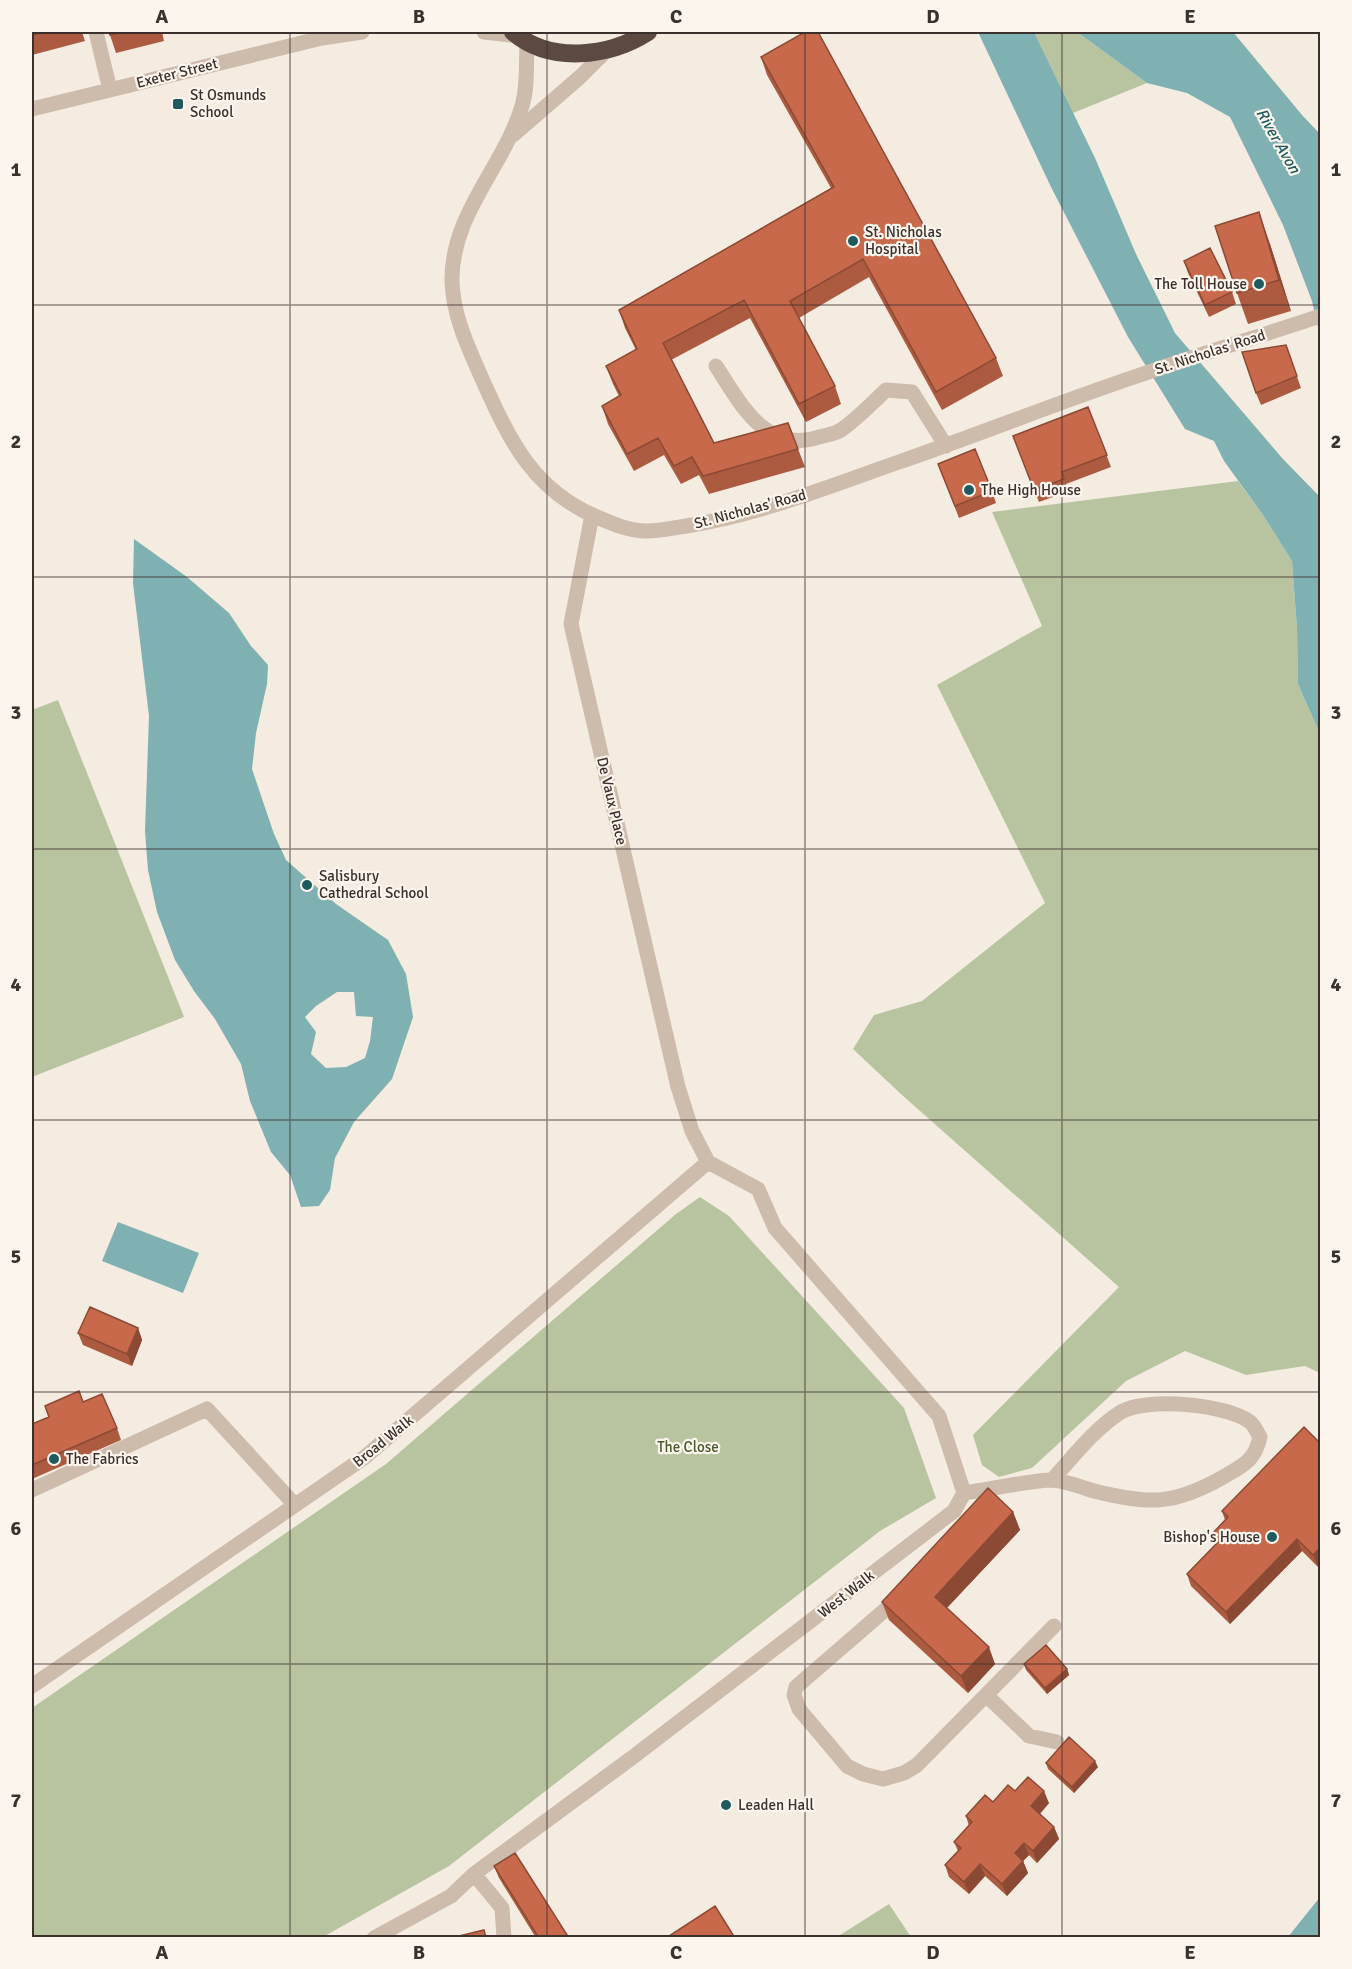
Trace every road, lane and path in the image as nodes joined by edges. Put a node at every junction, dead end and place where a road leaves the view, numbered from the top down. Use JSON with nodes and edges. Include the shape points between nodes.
{"nodes":[{"id":1,"x":96,"y":32,"type":"edge"},
{"id":2,"x":362,"y":32,"type":"edge"},
{"id":3,"x":484,"y":32,"type":"edge"},
{"id":4,"x":648,"y":32,"type":"edge"},
{"id":5,"x":327,"y":35,"type":"edge"},
{"id":6,"x":519,"y":36,"type":"edge"},
{"id":7,"x":606,"y":51,"type":"junction"},
{"id":8,"x":110,"y":90,"type":"junction"},
{"id":9,"x":32,"y":109,"type":"edge"},
{"id":10,"x":508,"y":138,"type":"junction"},
{"id":11,"x":1320,"y":316,"type":"edge"},
{"id":12,"x":716,"y":366,"type":"dead end"},
{"id":13,"x":946,"y":446,"type":"junction"},
{"id":14,"x":592,"y":515,"type":"junction"},
{"id":15,"x":708,"y":1162,"type":"junction"},
{"id":16,"x":1052,"y":1480,"type":"junction"},
{"id":17,"x":32,"y":1490,"type":"edge"},
{"id":18,"x":964,"y":1493,"type":"junction"},
{"id":19,"x":295,"y":1505,"type":"junction"},
{"id":20,"x":954,"y":1512,"type":"junction"},
{"id":21,"x":951,"y":1530,"type":"edge"},
{"id":22,"x":910,"y":1588,"type":"edge"},
{"id":23,"x":1054,"y":1626,"type":"dead end"},
{"id":24,"x":32,"y":1686,"type":"edge"},
{"id":25,"x":986,"y":1695,"type":"junction"},
{"id":26,"x":1058,"y":1742,"type":"dead end"},
{"id":27,"x":474,"y":1874,"type":"junction"},
{"id":28,"x":374,"y":1938,"type":"edge"},
{"id":29,"x":504,"y":1938,"type":"edge"}],
"edges":[{"from":1,"to":8,"type":"street"},
{"from":2,"to":5,"type":"street","name":"Exeter Street"},
{"from":3,"to":6,"type":"street"},
{"from":4,"to":7,"type":"highway"},
{"from":5,"to":8,"type":"street","name":"Exeter Street"},
{"from":6,"to":7,"type":"highway","via":[[552,51]]},
{"from":6,"to":10,"type":"street","name":"St. Nicholas' Road","via":[[523,104]]},
{"from":7,"to":10,"type":"street","name":"St. Nicholas' Road"},
{"from":8,"to":9,"type":"street","name":"Exeter Street"},
{"from":10,"to":14,"type":"street","name":"St. Nicholas' Road","via":[[479,189],[458,242],[452,282],[456,310],[466,345],[512,441],[540,480]]},
{"from":11,"to":13,"type":"street","name":"St. Nicholas' Road","via":[[1138,375]]},
{"from":12,"to":13,"type":"street","via":[[762,429],[780,437],[804,442],[840,431],[886,390],[912,392]]},
{"from":13,"to":14,"type":"street","name":"St. Nicholas' Road","via":[[712,522],[645,531],[621,527]]},
{"from":14,"to":15,"type":"street","name":"De Vaux Place","via":[[571,624],[678,1087],[692,1131]]},
{"from":15,"to":18,"type":"street","via":[[758,1190],[775,1228],[939,1416]]},
{"from":15,"to":19,"type":"street","name":"Broad Walk","via":[[365,1457]]},
{"from":16,"to":16,"type":"street","via":[[1122,1411],[1178,1403],[1234,1414],[1251,1422],[1260,1437],[1257,1452],[1242,1466],[1178,1498],[1147,1501]]},
{"from":16,"to":18,"type":"street"},
{"from":17,"to":19,"type":"street","via":[[207,1409]]},
{"from":18,"to":20,"type":"street","name":"West Walk"},
{"from":19,"to":24,"type":"street","name":"Broad Walk"},
{"from":20,"to":21,"type":"street"},
{"from":20,"to":27,"type":"street","name":"West Walk"},
{"from":22,"to":25,"type":"street","via":[[796,1687],[794,1695],[799,1709],[847,1766],[883,1779],[917,1765]]},
{"from":23,"to":25,"type":"street"},
{"from":25,"to":26,"type":"street","via":[[1029,1736]]},
{"from":27,"to":28,"type":"street","name":"West Walk","via":[[451,1896]]},
{"from":27,"to":29,"type":"street","via":[[501,1908]]}]}
